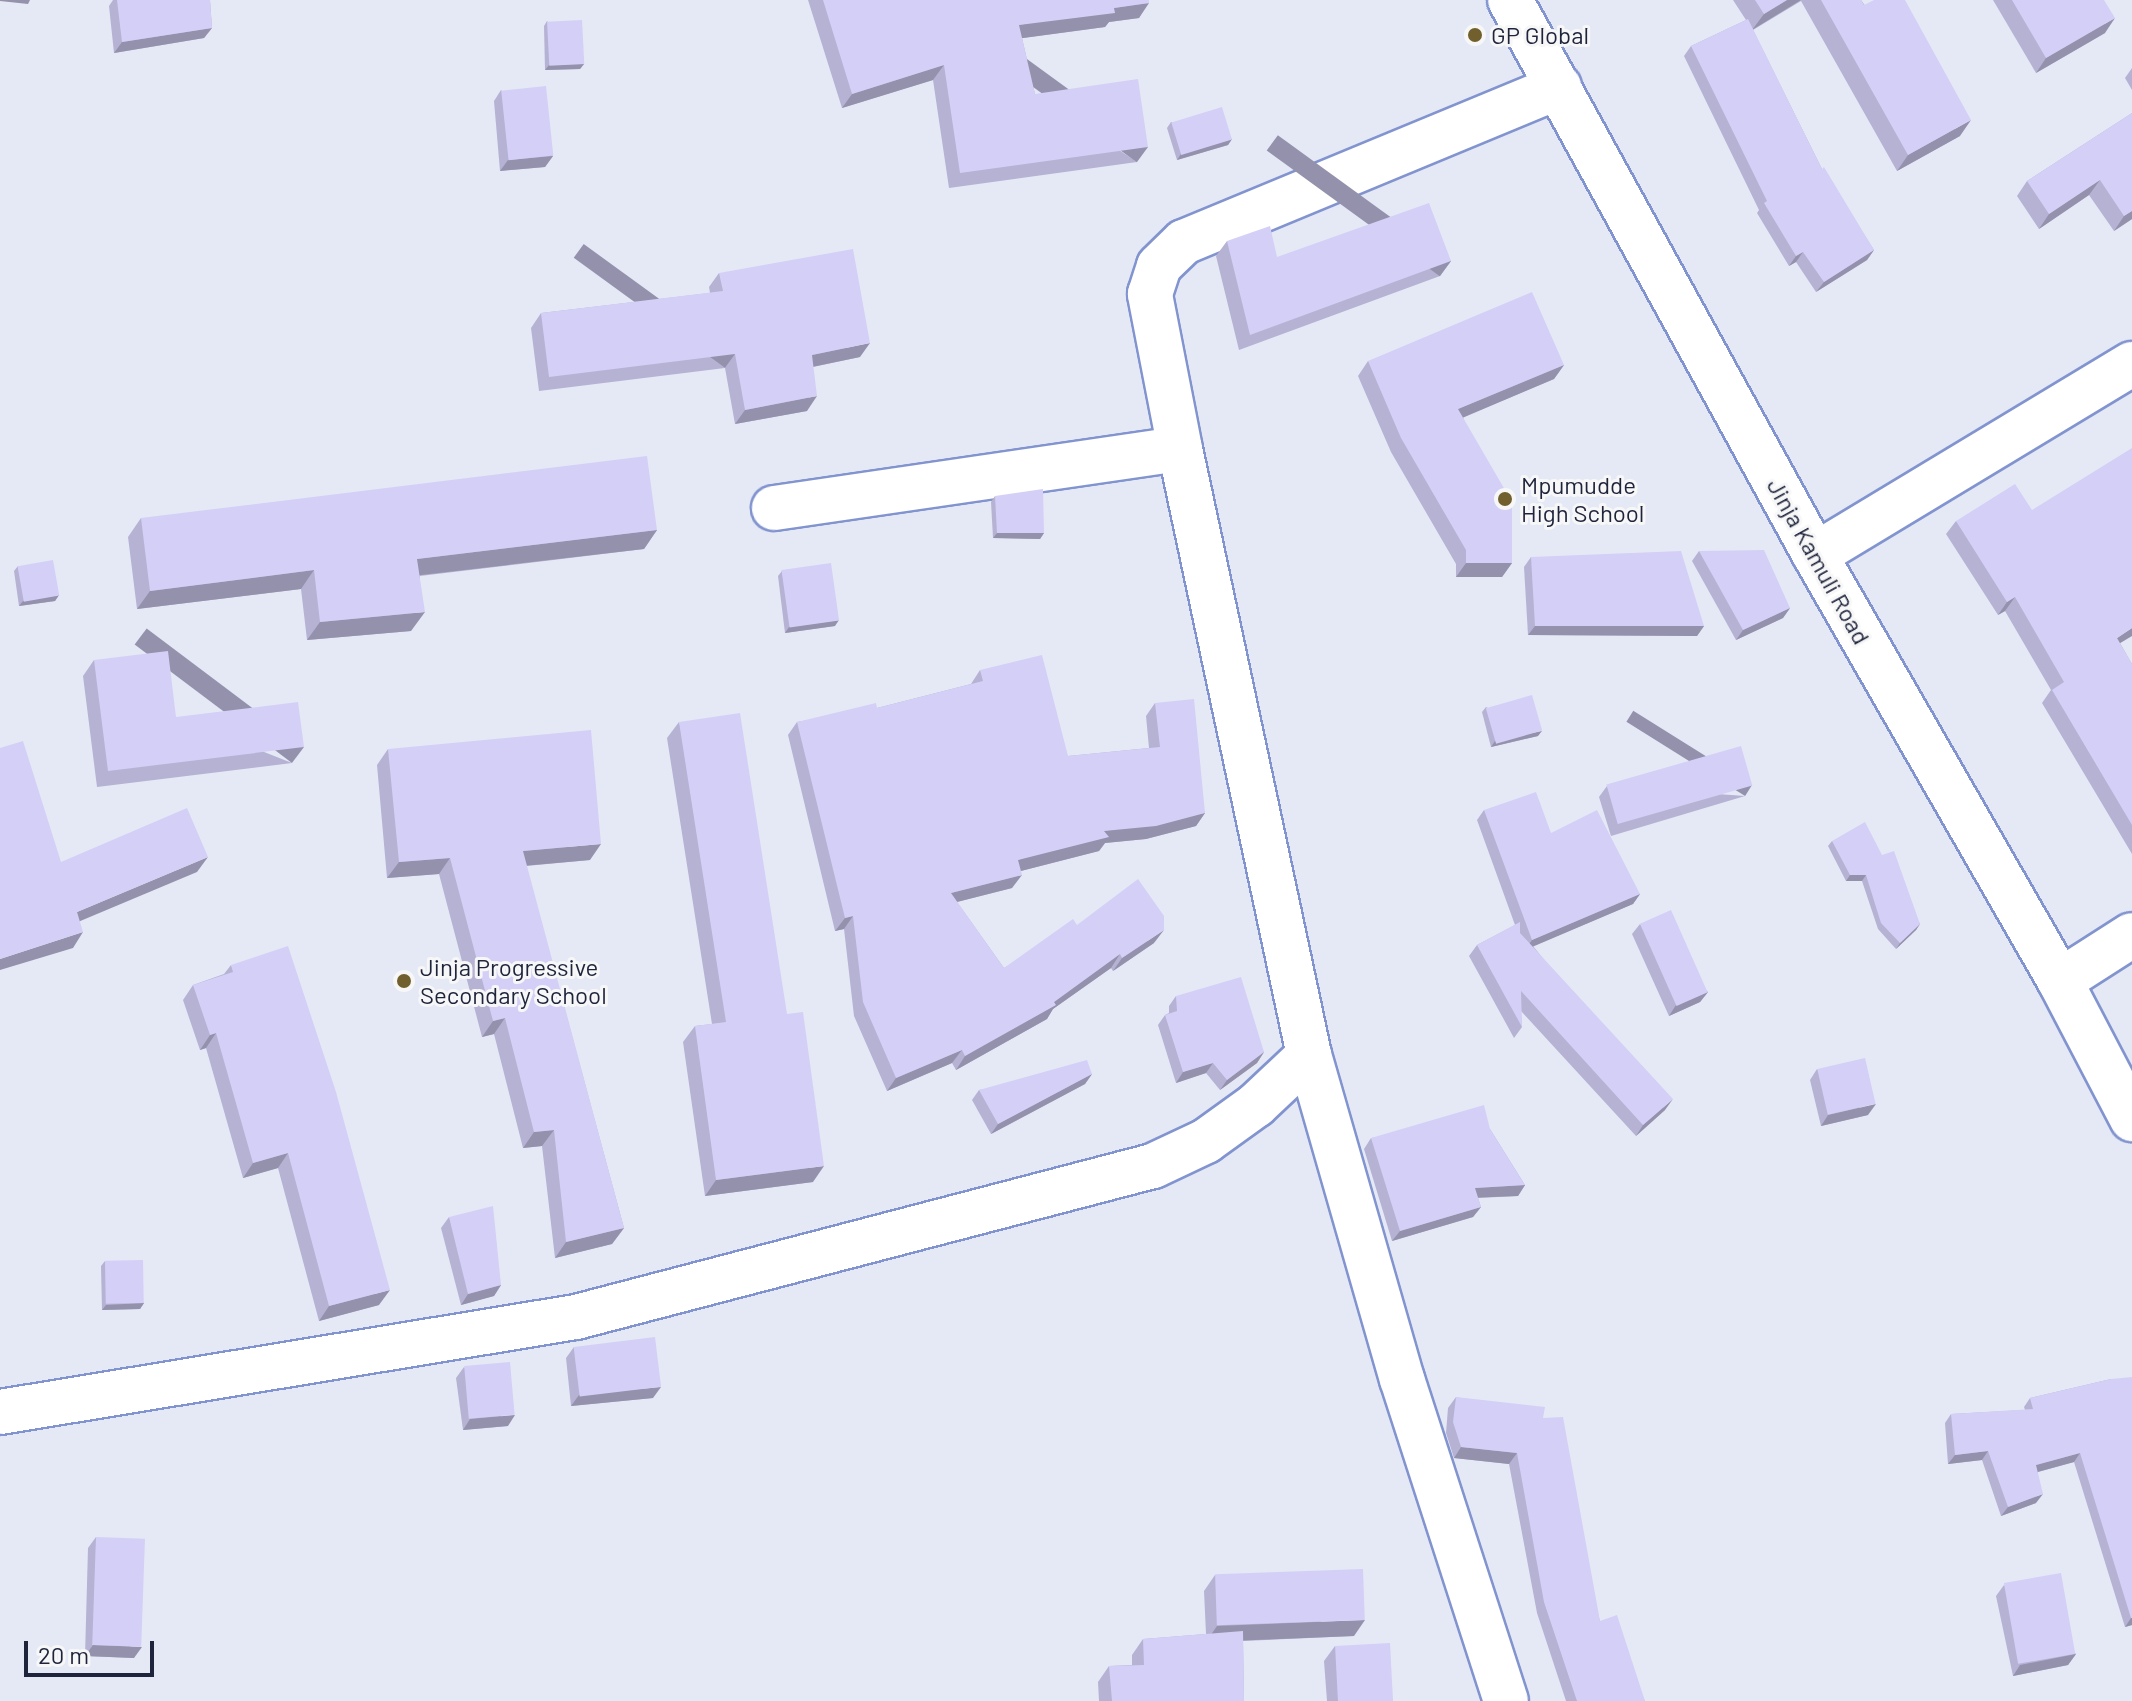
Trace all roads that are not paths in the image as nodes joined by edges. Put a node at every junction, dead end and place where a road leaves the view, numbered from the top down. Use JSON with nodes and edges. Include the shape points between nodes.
{"nodes":[{"id":1,"x":1510,"y":0,"type":"edge"},
{"id":2,"x":1559,"y":87,"type":"junction"},
{"id":3,"x":2132,"y":364,"type":"edge"},
{"id":4,"x":1180,"y":449,"type":"junction"},
{"id":5,"x":774,"y":508,"type":"dead end"},
{"id":6,"x":1815,"y":555,"type":"junction"},
{"id":7,"x":2132,"y":935,"type":"edge"},
{"id":8,"x":2060,"y":981,"type":"junction"},
{"id":9,"x":1309,"y":1055,"type":"junction"},
{"id":10,"x":2131,"y":1114,"type":"edge"},
{"id":11,"x":0,"y":1412,"type":"edge"},
{"id":12,"x":1506,"y":1701,"type":"edge"}],
"edges":[{"from":1,"to":2,"type":"street","name":"Jinja Kamuli Road"},
{"from":2,"to":4,"type":"street","via":[[1184,242],[1159,266],[1150,294]]},
{"from":2,"to":6,"type":"street","name":"Jinja Kamuli Road"},
{"from":3,"to":6,"type":"street"},
{"from":4,"to":5,"type":"street"},
{"from":4,"to":9,"type":"street"},
{"from":6,"to":8,"type":"street","name":"Jinja Kamuli Road"},
{"from":7,"to":8,"type":"street"},
{"from":8,"to":10,"type":"street","name":"Jinja Kamuli Road"},
{"from":9,"to":11,"type":"street","via":[[1256,1105],[1206,1141],[1153,1166],[576,1317]]},
{"from":9,"to":12,"type":"street","via":[[1402,1379]]}]}
